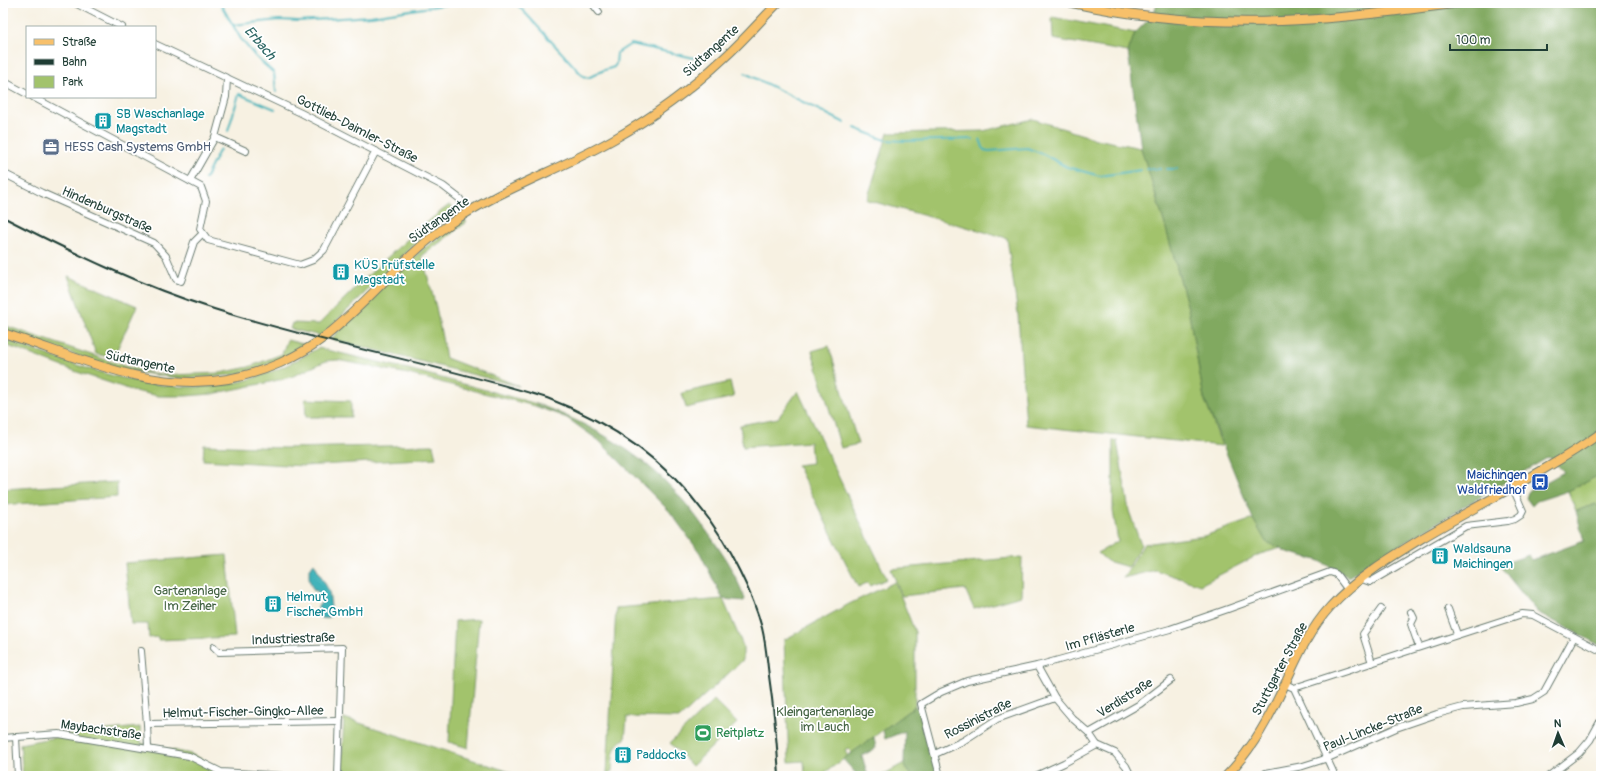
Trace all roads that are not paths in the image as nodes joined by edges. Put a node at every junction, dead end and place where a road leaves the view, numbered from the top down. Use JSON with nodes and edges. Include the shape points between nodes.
{"nodes":[{"id":1,"x":75,"y":3,"type":"edge"},
{"id":2,"x":592,"y":3,"type":"edge"},
{"id":3,"x":778,"y":3,"type":"edge"},
{"id":4,"x":1072,"y":3,"type":"edge"},
{"id":5,"x":1462,"y":3,"type":"edge"},
{"id":6,"x":599,"y":12,"type":"dead end"},
{"id":7,"x":120,"y":26,"type":"edge"},
{"id":8,"x":156,"y":44,"type":"edge"},
{"id":9,"x":226,"y":78,"type":"junction"},
{"id":10,"x":3,"y":81,"type":"edge"},
{"id":11,"x":26,"y":93,"type":"edge"},
{"id":12,"x":35,"y":98,"type":"edge"},
{"id":13,"x":215,"y":137,"type":"junction"},
{"id":14,"x":246,"y":151,"type":"dead end"},
{"id":15,"x":376,"y":151,"type":"junction"},
{"id":16,"x":3,"y":173,"type":"edge"},
{"id":17,"x":190,"y":181,"type":"junction"},
{"id":18,"x":468,"y":212,"type":"junction"},
{"id":19,"x":202,"y":234,"type":"junction"},
{"id":20,"x":3,"y":333,"type":"edge"},
{"id":21,"x":1601,"y":433,"type":"edge"},
{"id":22,"x":1513,"y":488,"type":"junction"},
{"id":23,"x":1362,"y":579,"type":"junction"},
{"id":24,"x":1348,"y":590,"type":"junction"},
{"id":25,"x":1381,"y":609,"type":"dead end"},
{"id":26,"x":1448,"y":609,"type":"dead end"},
{"id":27,"x":1412,"y":612,"type":"dead end"},
{"id":28,"x":1457,"y":634,"type":"junction"},
{"id":29,"x":1574,"y":637,"type":"junction"},
{"id":30,"x":214,"y":647,"type":"dead end"},
{"id":31,"x":1419,"y":648,"type":"junction"},
{"id":32,"x":1601,"y":651,"type":"edge"},
{"id":33,"x":141,"y":652,"type":"dead end"},
{"id":34,"x":1372,"y":663,"type":"junction"},
{"id":35,"x":1037,"y":666,"type":"junction"},
{"id":36,"x":1172,"y":680,"type":"dead end"},
{"id":37,"x":1285,"y":684,"type":"junction"},
{"id":38,"x":1294,"y":688,"type":"junction"},
{"id":39,"x":1055,"y":698,"type":"junction"},
{"id":40,"x":1601,"y":720,"type":"edge"},
{"id":41,"x":339,"y":721,"type":"junction"},
{"id":42,"x":147,"y":724,"type":"junction"},
{"id":43,"x":1089,"y":733,"type":"junction"},
{"id":44,"x":16,"y":737,"type":"junction"},
{"id":45,"x":3,"y":738,"type":"edge"},
{"id":46,"x":1097,"y":745,"type":"junction"},
{"id":47,"x":148,"y":748,"type":"junction"},
{"id":48,"x":934,"y":754,"type":"junction"},
{"id":49,"x":1328,"y":758,"type":"junction"},
{"id":50,"x":1266,"y":773,"type":"dead end"},
{"id":51,"x":18,"y":776,"type":"edge"},
{"id":52,"x":284,"y":776,"type":"edge"},
{"id":53,"x":338,"y":776,"type":"edge"},
{"id":54,"x":940,"y":776,"type":"edge"},
{"id":55,"x":1036,"y":776,"type":"edge"},
{"id":56,"x":1131,"y":776,"type":"edge"},
{"id":57,"x":1226,"y":776,"type":"edge"},
{"id":58,"x":1335,"y":776,"type":"edge"},
{"id":59,"x":1549,"y":776,"type":"edge"}],
"edges":[{"from":1,"to":7,"type":"street"},
{"from":2,"to":6,"type":"street"},
{"from":3,"to":18,"type":"main road","name":"Südtangente","via":[[722,60],[648,118],[589,152]]},
{"from":4,"to":5,"type":"main road","via":[[1160,18],[1246,22],[1316,19]]},
{"from":8,"to":9,"type":"street","name":"Gottlieb-Daimler-Straße"},
{"from":9,"to":13,"type":"street","via":[[226,97]]},
{"from":9,"to":15,"type":"street","name":"Gottlieb-Daimler-Straße"},
{"from":10,"to":11,"type":"street"},
{"from":12,"to":17,"type":"street"},
{"from":13,"to":14,"type":"street"},
{"from":13,"to":17,"type":"street"},
{"from":15,"to":18,"type":"street","name":"Gottlieb-Daimler-Straße","via":[[443,186],[460,199]]},
{"from":15,"to":19,"type":"street","via":[[324,250],[313,260],[300,265],[208,240]]},
{"from":16,"to":19,"type":"street","name":"Hindenburgstraße","via":[[154,243],[166,256],[176,279],[181,281],[194,242]]},
{"from":17,"to":19,"type":"street","via":[[201,187],[206,201],[200,229]]},
{"from":18,"to":20,"type":"main road","name":"Südtangente","via":[[411,254],[325,336],[282,362],[249,374],[206,382],[184,383],[145,378],[117,372]]},
{"from":21,"to":22,"type":"main road","name":"Stuttgarter Straße"},
{"from":22,"to":23,"type":"main road","name":"Stuttgarter Straße","via":[[1408,547]]},
{"from":22,"to":23,"type":"street","name":"Stuttgarter Straße","via":[[1523,511],[1515,519],[1466,526],[1370,582]]},
{"from":23,"to":24,"type":"main road","name":"Stuttgarter Straße"},
{"from":24,"to":35,"type":"street","name":"Im Pflästerle","via":[[1336,574],[1330,572],[1170,629]]},
{"from":24,"to":37,"type":"main road","name":"Stuttgarter Straße","via":[[1316,625]]},
{"from":25,"to":34,"type":"street","via":[[1363,634]]},
{"from":26,"to":28,"type":"street"},
{"from":27,"to":31,"type":"street","via":[[1414,618],[1411,624]]},
{"from":28,"to":29,"type":"street","via":[[1522,614],[1533,615]]},
{"from":28,"to":31,"type":"street"},
{"from":29,"to":32,"type":"street"},
{"from":29,"to":49,"type":"street","name":"Paul-Lincke-Straße","via":[[1544,692],[1533,699],[1516,703],[1463,707],[1437,714],[1396,728]]},
{"from":30,"to":41,"type":"street","name":"Industriestraße","via":[[219,652],[342,648]]},
{"from":31,"to":34,"type":"street"},
{"from":33,"to":42,"type":"street","name":"Maybachstraße"},
{"from":34,"to":38,"type":"street"},
{"from":35,"to":39,"type":"street","name":"Verdistraße"},
{"from":35,"to":48,"type":"street","name":"Im Pflästerle","via":[[967,681],[921,704]]},
{"from":36,"to":43,"type":"street","name":"Verdistraße","via":[[1140,704]]},
{"from":37,"to":38,"type":"street"},
{"from":37,"to":57,"type":"main road","name":"Stuttgarter Straße","via":[[1261,731],[1243,758]]},
{"from":38,"to":49,"type":"street"},
{"from":39,"to":43,"type":"street","name":"Verdistraße"},
{"from":39,"to":48,"type":"street","name":"Rossinistraße","via":[[997,719],[963,741]]},
{"from":40,"to":59,"type":"street","via":[[1579,753]]},
{"from":41,"to":42,"type":"street","name":"Helmut-Fischer-Gingko-Allee"},
{"from":41,"to":53,"type":"street","name":"Industriestraße"},
{"from":42,"to":47,"type":"street","name":"Maybachstraße"},
{"from":43,"to":46,"type":"street","name":"Verdistraße"},
{"from":44,"to":45,"type":"street","name":"Maybachstraße"},
{"from":44,"to":47,"type":"street","name":"Maybachstraße","via":[[59,734]]},
{"from":44,"to":51,"type":"street"},
{"from":46,"to":55,"type":"street"},
{"from":46,"to":56,"type":"street","via":[[1115,753]]},
{"from":47,"to":52,"type":"street","name":"Maybachstraße","via":[[189,756],[221,772]]},
{"from":48,"to":54,"type":"street","name":"Im Pflästerle"},
{"from":49,"to":50,"type":"street","name":"Paul-Lincke-Straße"},
{"from":49,"to":58,"type":"street"}]}
